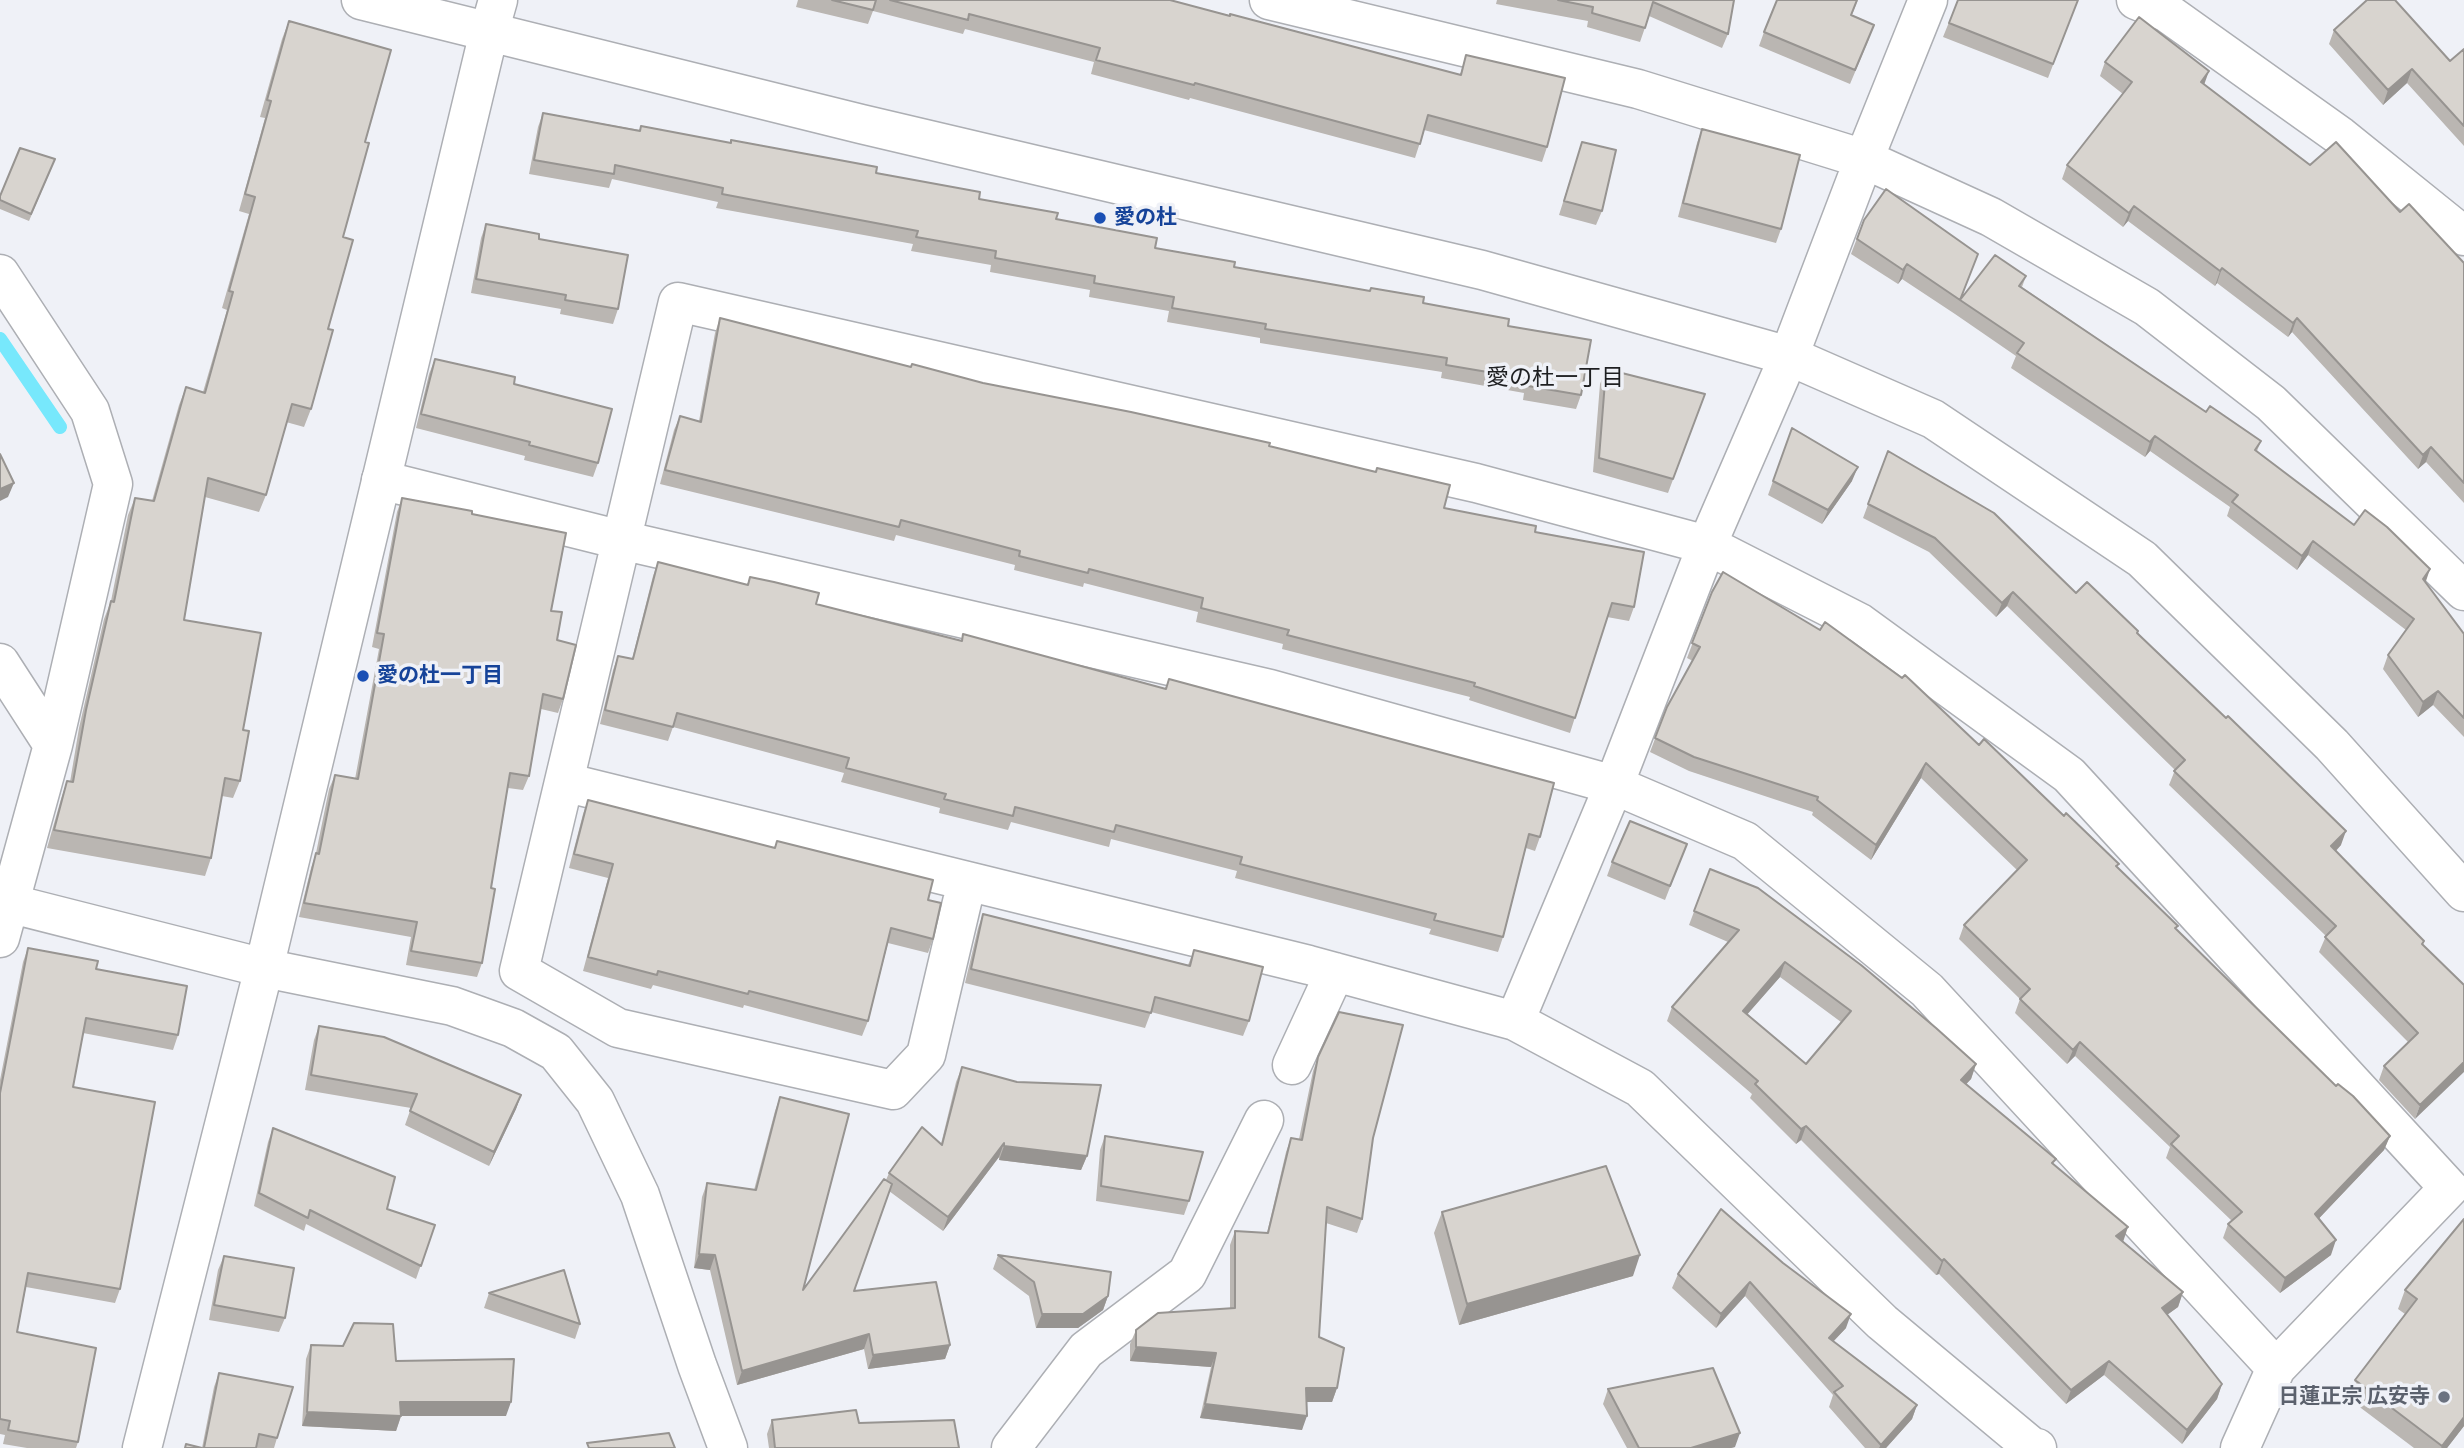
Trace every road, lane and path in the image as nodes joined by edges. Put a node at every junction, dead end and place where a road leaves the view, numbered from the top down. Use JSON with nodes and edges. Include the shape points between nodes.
{"nodes":[{"id":1,"x":361,"y":0,"type":"edge"},
{"id":2,"x":1269,"y":0,"type":"edge"},
{"id":3,"x":1928,"y":0,"type":"edge"},
{"id":4,"x":2160,"y":4,"type":"edge"},
{"id":5,"x":494,"y":16,"type":"edge"},
{"id":6,"x":1864,"y":159,"type":"junction"},
{"id":7,"x":2464,"y":236,"type":"edge"},
{"id":8,"x":0,"y":274,"type":"edge"},
{"id":9,"x":1790,"y":356,"type":"junction"},
{"id":10,"x":382,"y":480,"type":"junction"},
{"id":11,"x":621,"y":540,"type":"junction"},
{"id":12,"x":1707,"y":545,"type":"junction"},
{"id":13,"x":2464,"y":591,"type":"edge"},
{"id":14,"x":0,"y":663,"type":"edge"},
{"id":15,"x":53,"y":745,"type":"junction"},
{"id":16,"x":564,"y":782,"type":"junction"},
{"id":17,"x":1614,"y":785,"type":"junction"},
{"id":18,"x":967,"y":881,"type":"junction"},
{"id":19,"x":2464,"y":892,"type":"edge"},
{"id":20,"x":3,"y":914,"type":"edge"},
{"id":21,"x":264,"y":968,"type":"junction"},
{"id":22,"x":1335,"y":972,"type":"junction"},
{"id":23,"x":1515,"y":1021,"type":"junction"},
{"id":24,"x":1292,"y":1065,"type":"dead end"},
{"id":25,"x":1264,"y":1120,"type":"dead end"},
{"id":26,"x":2276,"y":1368,"type":"junction"},
{"id":27,"x":142,"y":1448,"type":"edge"},
{"id":28,"x":728,"y":1448,"type":"edge"},
{"id":29,"x":1012,"y":1448,"type":"edge"},
{"id":30,"x":2037,"y":1448,"type":"edge"},
{"id":31,"x":2240,"y":1448,"type":"edge"}],
"edges":[{"from":1,"to":5,"type":"street"},
{"from":2,"to":6,"type":"street","via":[[1638,89]]},
{"from":3,"to":6,"type":"street"},
{"from":4,"to":7,"type":"street","via":[[2340,136]]},
{"from":5,"to":9,"type":"street","via":[[875,127],[1482,270]]},
{"from":5,"to":10,"type":"street"},
{"from":6,"to":9,"type":"street"},
{"from":6,"to":13,"type":"street","via":[[1991,217],[2147,307],[2271,402]]},
{"from":8,"to":15,"type":"street","via":[[90,411],[113,484]]},
{"from":9,"to":12,"type":"street"},
{"from":9,"to":19,"type":"street","via":[[1933,419],[2142,559],[2332,745]]},
{"from":10,"to":11,"type":"street"},
{"from":10,"to":21,"type":"street"},
{"from":11,"to":12,"type":"street","via":[[678,302],[1476,483]]},
{"from":11,"to":16,"type":"street"},
{"from":11,"to":17,"type":"street","via":[[1270,689]]},
{"from":12,"to":17,"type":"street"},
{"from":12,"to":26,"type":"street","via":[[1860,623],[2069,775],[2449,1188]]},
{"from":14,"to":15,"type":"street"},
{"from":15,"to":20,"type":"street"},
{"from":16,"to":18,"type":"street"},
{"from":16,"to":18,"type":"street","via":[[519,971],[618,1028],[893,1090],[926,1055]]},
{"from":17,"to":23,"type":"street"},
{"from":17,"to":26,"type":"street","via":[[1745,841],[1927,990]]},
{"from":18,"to":22,"type":"street"},
{"from":20,"to":21,"type":"street"},
{"from":21,"to":27,"type":"street"},
{"from":21,"to":28,"type":"street","via":[[452,1006],[513,1028],[556,1052],[595,1101],[640,1195]]},
{"from":22,"to":23,"type":"street"},
{"from":22,"to":24,"type":"street"},
{"from":23,"to":30,"type":"street","via":[[1640,1087],[1882,1322]]},
{"from":25,"to":29,"type":"street","via":[[1187,1275],[1086,1350]]},
{"from":26,"to":31,"type":"street"}]}
